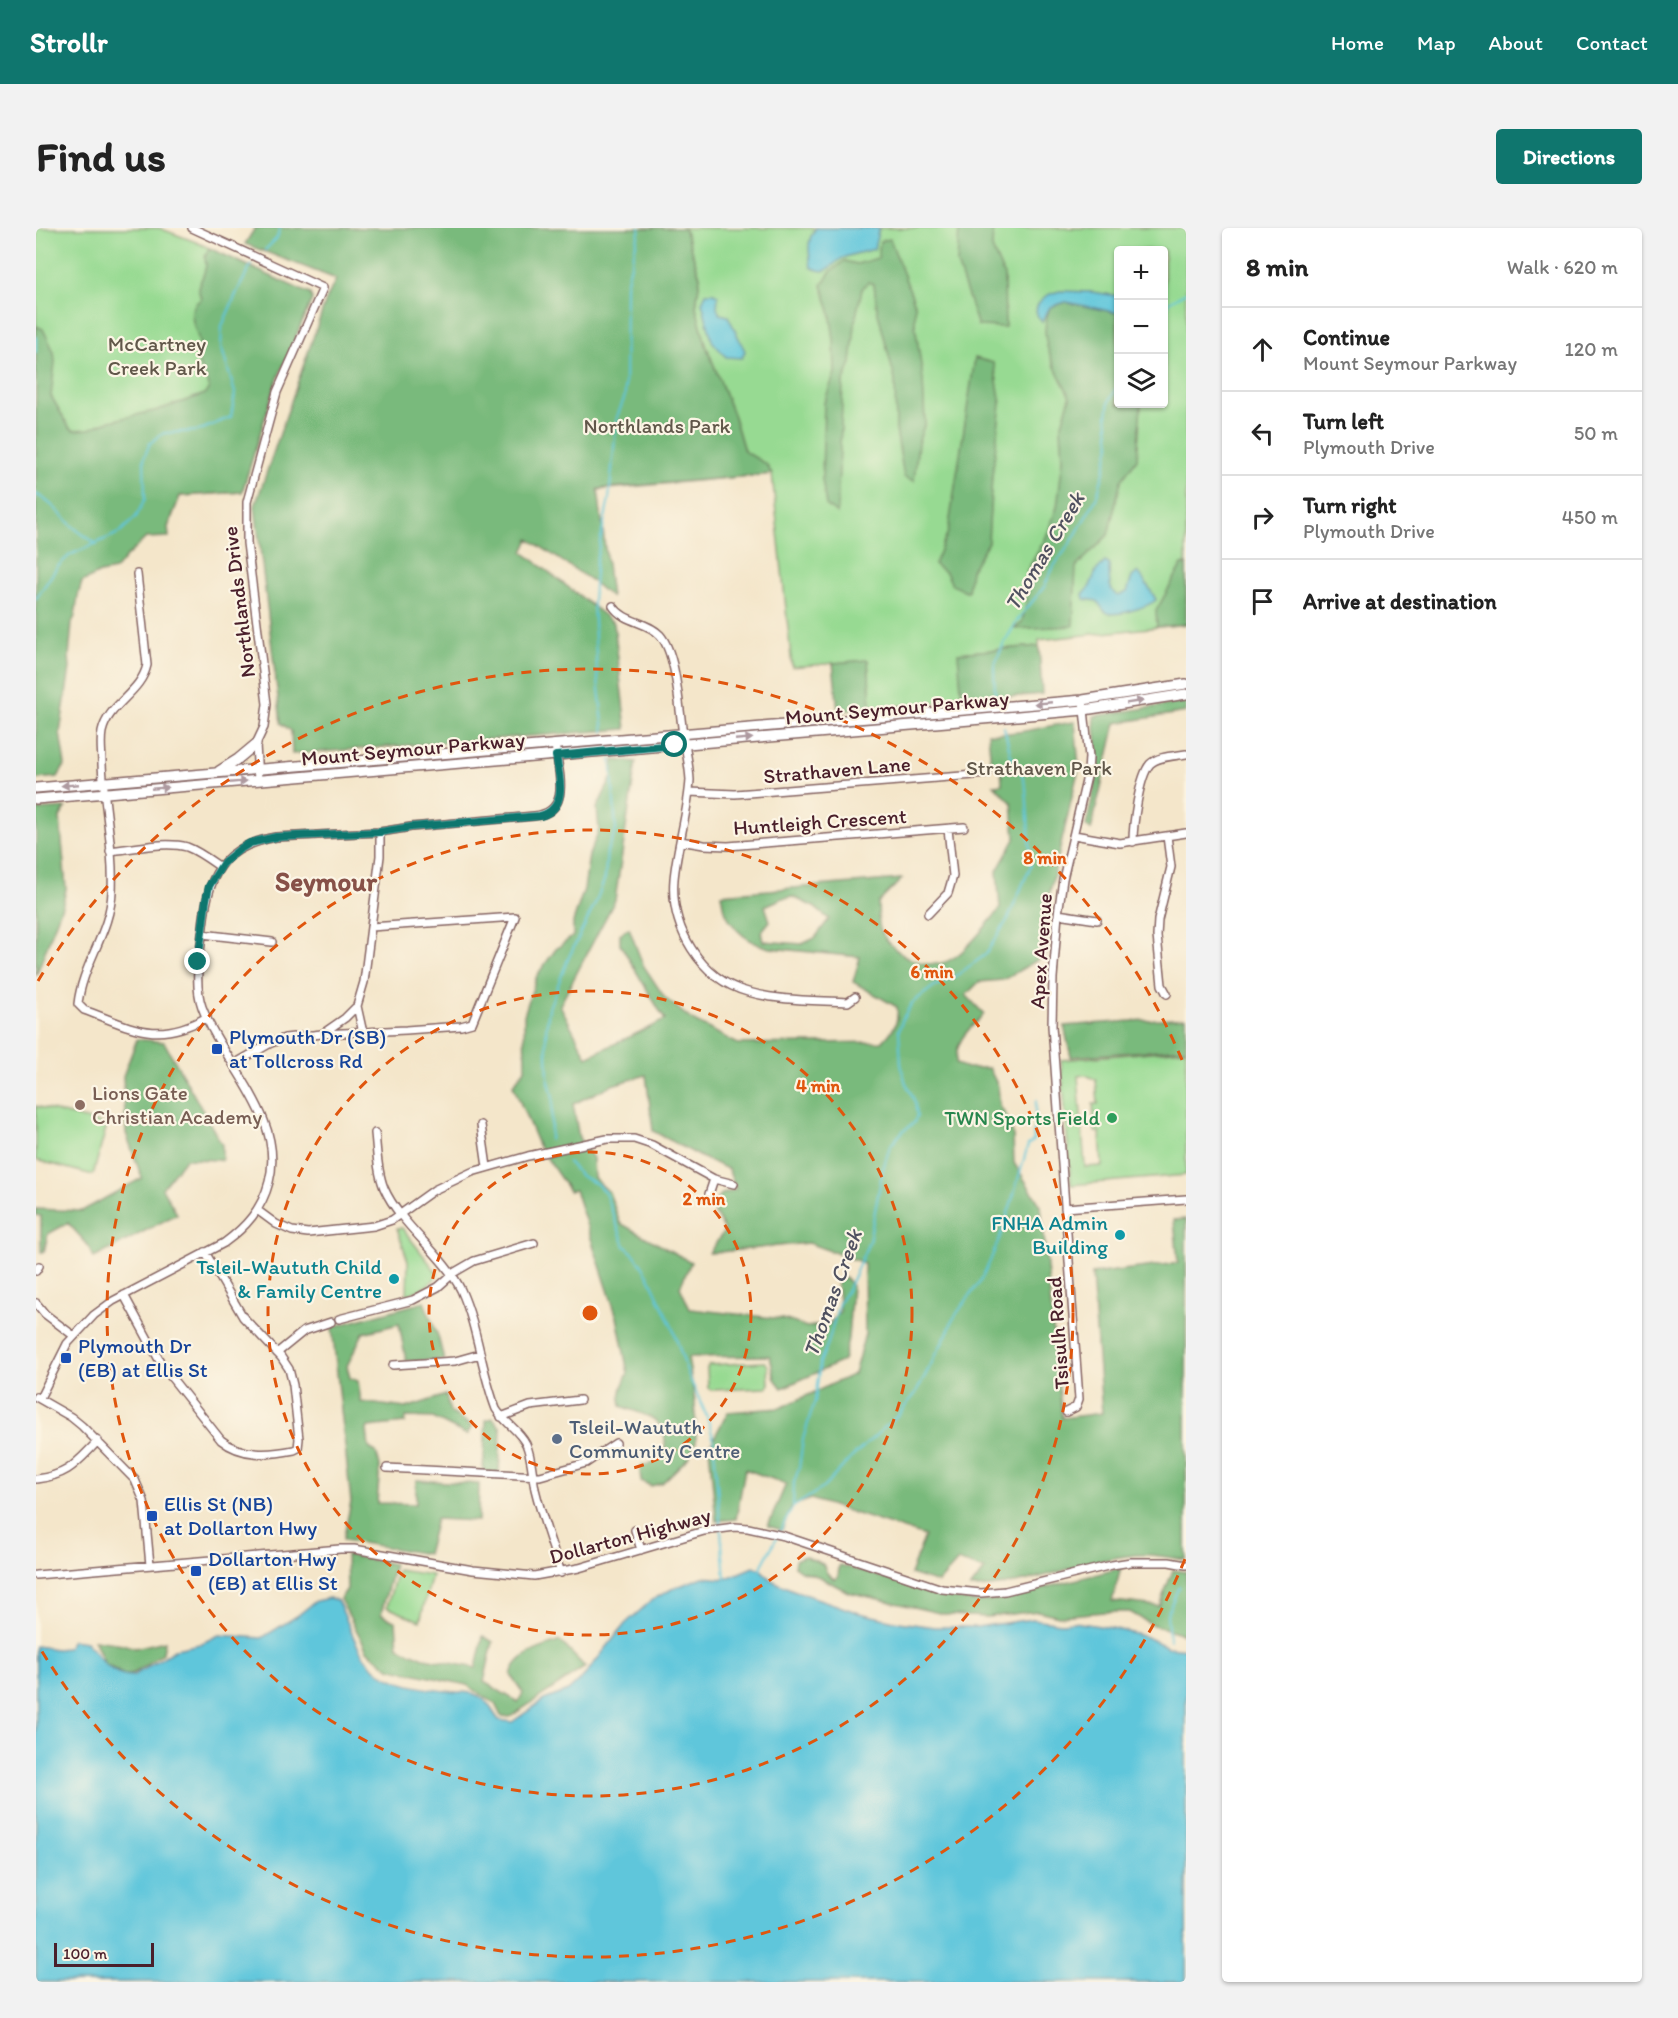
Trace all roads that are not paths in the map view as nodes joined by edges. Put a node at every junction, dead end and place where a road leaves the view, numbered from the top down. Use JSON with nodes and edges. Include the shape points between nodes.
{"nodes":[{"id":1,"x":192,"y":228,"type":"edge"},
{"id":2,"x":215,"y":228,"type":"edge"},
{"id":3,"x":211,"y":237,"type":"junction"},
{"id":4,"x":137,"y":574,"type":"dead end"},
{"id":5,"x":613,"y":606,"type":"dead end"},
{"id":6,"x":1186,"y":684,"type":"edge"},
{"id":7,"x":1186,"y":694,"type":"edge"},
{"id":8,"x":1084,"y":705,"type":"junction"},
{"id":9,"x":683,"y":734,"type":"junction"},
{"id":10,"x":256,"y":744,"type":"junction"},
{"id":11,"x":555,"y":744,"type":"junction"},
{"id":12,"x":686,"y":744,"type":"junction"},
{"id":13,"x":1186,"y":754,"type":"edge"},
{"id":14,"x":556,"y":756,"type":"junction"},
{"id":15,"x":257,"y":768,"type":"junction"},
{"id":16,"x":217,"y":772,"type":"junction"},
{"id":17,"x":987,"y":774,"type":"dead end"},
{"id":18,"x":258,"y":780,"type":"junction"},
{"id":19,"x":103,"y":783,"type":"junction"},
{"id":20,"x":36,"y":788,"type":"edge"},
{"id":21,"x":689,"y":792,"type":"junction"},
{"id":22,"x":104,"y":794,"type":"junction"},
{"id":23,"x":36,"y":799,"type":"edge"},
{"id":24,"x":963,"y":827,"type":"dead end"},
{"id":25,"x":948,"y":829,"type":"junction"},
{"id":26,"x":380,"y":832,"type":"junction"},
{"id":27,"x":1186,"y":833,"type":"edge"},
{"id":28,"x":1074,"y":835,"type":"junction"},
{"id":29,"x":1167,"y":836,"type":"junction"},
{"id":30,"x":680,"y":841,"type":"junction"},
{"id":31,"x":1133,"y":842,"type":"junction"},
{"id":32,"x":110,"y":851,"type":"junction"},
{"id":33,"x":220,"y":867,"type":"junction"},
{"id":34,"x":928,"y":914,"type":"dead end"},
{"id":35,"x":1058,"y":914,"type":"junction"},
{"id":36,"x":1097,"y":920,"type":"dead end"},
{"id":37,"x":371,"y":927,"type":"junction"},
{"id":38,"x":202,"y":934,"type":"junction"},
{"id":39,"x":272,"y":942,"type":"dead end"},
{"id":40,"x":1167,"y":994,"type":"dead end"},
{"id":41,"x":855,"y":997,"type":"dead end"},
{"id":42,"x":357,"y":1006,"type":"junction"},
{"id":43,"x":207,"y":1017,"type":"junction"},
{"id":44,"x":363,"y":1033,"type":"junction"},
{"id":45,"x":322,"y":1034,"type":"junction"},
{"id":46,"x":234,"y":1064,"type":"junction"},
{"id":47,"x":480,"y":1125,"type":"dead end"},
{"id":48,"x":375,"y":1133,"type":"dead end"},
{"id":49,"x":487,"y":1167,"type":"junction"},
{"id":50,"x":714,"y":1179,"type":"junction"},
{"id":51,"x":734,"y":1184,"type":"dead end"},
{"id":52,"x":709,"y":1194,"type":"dead end"},
{"id":53,"x":1186,"y":1199,"type":"edge"},
{"id":54,"x":1065,"y":1208,"type":"junction"},
{"id":55,"x":257,"y":1210,"type":"junction"},
{"id":56,"x":401,"y":1213,"type":"junction"},
{"id":57,"x":534,"y":1243,"type":"dead end"},
{"id":58,"x":205,"y":1252,"type":"junction"},
{"id":59,"x":451,"y":1275,"type":"junction"},
{"id":60,"x":124,"y":1295,"type":"junction"},
{"id":61,"x":36,"y":1303,"type":"edge"},
{"id":62,"x":74,"y":1336,"type":"junction"},
{"id":63,"x":277,"y":1353,"type":"junction"},
{"id":64,"x":480,"y":1354,"type":"junction"},
{"id":65,"x":393,"y":1365,"type":"dead end"},
{"id":66,"x":38,"y":1398,"type":"edge"},
{"id":67,"x":580,"y":1400,"type":"dead end"},
{"id":68,"x":1066,"y":1412,"type":"dead end"},
{"id":69,"x":501,"y":1417,"type":"junction"},
{"id":70,"x":98,"y":1441,"type":"junction"},
{"id":71,"x":616,"y":1443,"type":"dead end"},
{"id":72,"x":387,"y":1468,"type":"dead end"},
{"id":73,"x":532,"y":1476,"type":"junction"},
{"id":74,"x":36,"y":1479,"type":"edge"},
{"id":75,"x":635,"y":1530,"type":"dead end"},
{"id":76,"x":641,"y":1550,"type":"junction"},
{"id":77,"x":150,"y":1565,"type":"junction"},
{"id":78,"x":1186,"y":1565,"type":"edge"},
{"id":79,"x":561,"y":1573,"type":"junction"},
{"id":80,"x":36,"y":1575,"type":"edge"}],
"edges":[{"from":1,"to":3,"type":"street"},
{"from":2,"to":3,"type":"street"},
{"from":3,"to":10,"type":"street","name":"Northlands Drive","via":[[323,288],[277,392],[247,502],[246,524],[267,704],[264,727]]},
{"from":4,"to":19,"type":"street","via":[[147,665],[142,680],[104,724]]},
{"from":5,"to":9,"type":"street","via":[[663,639],[678,693]]},
{"from":6,"to":8,"type":"main road","name":"Mount Seymour Parkway"},
{"from":8,"to":7,"type":"main road","name":"Mount Seymour Parkway","one_way":true},
{"from":8,"to":9,"type":"main road","name":"Mount Seymour Parkway","one_way":true},
{"from":12,"to":8,"type":"main road","name":"Mount Seymour Parkway","one_way":true},
{"from":8,"to":28,"type":"street","name":"Apex Avenue","via":[[1088,772]]},
{"from":9,"to":11,"type":"main road","name":"Mount Seymour Parkway"},
{"from":9,"to":12,"type":"street"},
{"from":10,"to":15,"type":"street","name":"Northlands Drive"},
{"from":10,"to":16,"type":"main road"},
{"from":11,"to":14,"type":"street"},
{"from":11,"to":15,"type":"main road","name":"Mount Seymour Parkway"},
{"from":12,"to":14,"type":"main road","name":"Mount Seymour Parkway"},
{"from":12,"to":21,"type":"street"},
{"from":13,"to":31,"type":"street","via":[[1150,764],[1143,778]]},
{"from":14,"to":18,"type":"main road","name":"Mount Seymour Parkway"},
{"from":14,"to":26,"type":"street","via":[[560,794],[549,813]]},
{"from":15,"to":16,"type":"main road","name":"Mount Seymour Parkway"},
{"from":15,"to":18,"type":"street","name":"Northlands Drive"},
{"from":16,"to":19,"type":"main road","name":"Mount Seymour Parkway"},
{"from":17,"to":21,"type":"street","name":"Strathaven Lane","via":[[735,794]]},
{"from":22,"to":18,"type":"main road","name":"Mount Seymour Parkway","one_way":true},
{"from":19,"to":20,"type":"main road","name":"Mount Seymour Parkway","one_way":true},
{"from":19,"to":22,"type":"street"},
{"from":21,"to":30,"type":"street"},
{"from":22,"to":23,"type":"main road","name":"Mount Seymour Parkway"},
{"from":22,"to":32,"type":"street"},
{"from":24,"to":25,"type":"street","name":"Huntleigh Crescent"},
{"from":25,"to":30,"type":"street","name":"Huntleigh Crescent","via":[[728,846]]},
{"from":25,"to":34,"type":"street","via":[[953,876],[948,893]]},
{"from":26,"to":33,"type":"street","via":[[261,840],[240,849]]},
{"from":26,"to":37,"type":"street"},
{"from":27,"to":29,"type":"street"},
{"from":28,"to":31,"type":"street"},
{"from":28,"to":35,"type":"street","name":"Apex Avenue"},
{"from":29,"to":31,"type":"street"},
{"from":29,"to":40,"type":"street","via":[[1171,867],[1157,936],[1162,985]]},
{"from":30,"to":41,"type":"street","via":[[674,879],[675,906],[682,933],[701,962],[722,980],[746,991],[848,1002]]},
{"from":32,"to":33,"type":"street","via":[[183,846]]},
{"from":32,"to":43,"type":"street","via":[[110,909],[78,1004],[84,1010],[156,1033]]},
{"from":33,"to":38,"type":"street","via":[[207,893]]},
{"from":35,"to":36,"type":"street"},
{"from":35,"to":54,"type":"street","name":"Apex Avenue","via":[[1052,1044]]},
{"from":37,"to":42,"type":"street"},
{"from":37,"to":44,"type":"street","via":[[515,917],[472,1023]]},
{"from":38,"to":39,"type":"street"},
{"from":38,"to":43,"type":"street","via":[[198,983]]},
{"from":42,"to":44,"type":"street"},
{"from":42,"to":45,"type":"street"},
{"from":43,"to":46,"type":"street"},
{"from":44,"to":45,"type":"street"},
{"from":45,"to":46,"type":"street","via":[[285,1038]]},
{"from":46,"to":55,"type":"street","via":[[264,1119],[272,1148],[270,1179]]},
{"from":47,"to":49,"type":"street"},
{"from":48,"to":56,"type":"street","via":[[380,1176]]},
{"from":49,"to":50,"type":"street","via":[[578,1144],[633,1139],[652,1145]]},
{"from":49,"to":56,"type":"street","via":[[453,1179]]},
{"from":50,"to":51,"type":"street"},
{"from":50,"to":52,"type":"street"},
{"from":53,"to":54,"type":"street"},
{"from":54,"to":68,"type":"street","name":"Tsisulh Road","via":[[1080,1399],[1074,1409]]},
{"from":55,"to":56,"type":"street","via":[[276,1224],[308,1233],[384,1224]]},
{"from":55,"to":58,"type":"street","via":[[239,1232]]},
{"from":56,"to":59,"type":"street"},
{"from":57,"to":59,"type":"street","via":[[484,1256]]},
{"from":58,"to":60,"type":"street"},
{"from":58,"to":63,"type":"street","via":[[243,1317]]},
{"from":59,"to":63,"type":"street","via":[[413,1300],[304,1331]]},
{"from":59,"to":64,"type":"street","via":[[466,1303]]},
{"from":60,"to":62,"type":"street","via":[[94,1315]]},
{"from":60,"to":63,"type":"street","via":[[172,1381],[221,1440],[236,1450],[264,1454],[298,1448],[293,1385],[289,1369]]},
{"from":61,"to":62,"type":"street"},
{"from":62,"to":66,"type":"street"},
{"from":64,"to":65,"type":"street","via":[[445,1362]]},
{"from":64,"to":69,"type":"street"},
{"from":66,"to":70,"type":"street","via":[[71,1417]]},
{"from":67,"to":69,"type":"street","via":[[530,1406]]},
{"from":69,"to":73,"type":"street","via":[[526,1444]]},
{"from":70,"to":74,"type":"street","via":[[65,1472]]},
{"from":70,"to":77,"type":"street","via":[[141,1491]]},
{"from":71,"to":73,"type":"street","via":[[586,1462]]},
{"from":72,"to":73,"type":"street"},
{"from":73,"to":79,"type":"street"},
{"from":75,"to":76,"type":"street"},
{"from":76,"to":78,"type":"street","name":"Dollarton Highway","via":[[704,1531],[748,1528],[784,1536],[942,1589],[981,1593],[1122,1564]]},
{"from":76,"to":79,"type":"street","name":"Dollarton Highway"},
{"from":77,"to":79,"type":"street","name":"Dollarton Highway","via":[[347,1549],[502,1574]]},
{"from":77,"to":80,"type":"street","name":"Dollarton Highway"}]}
